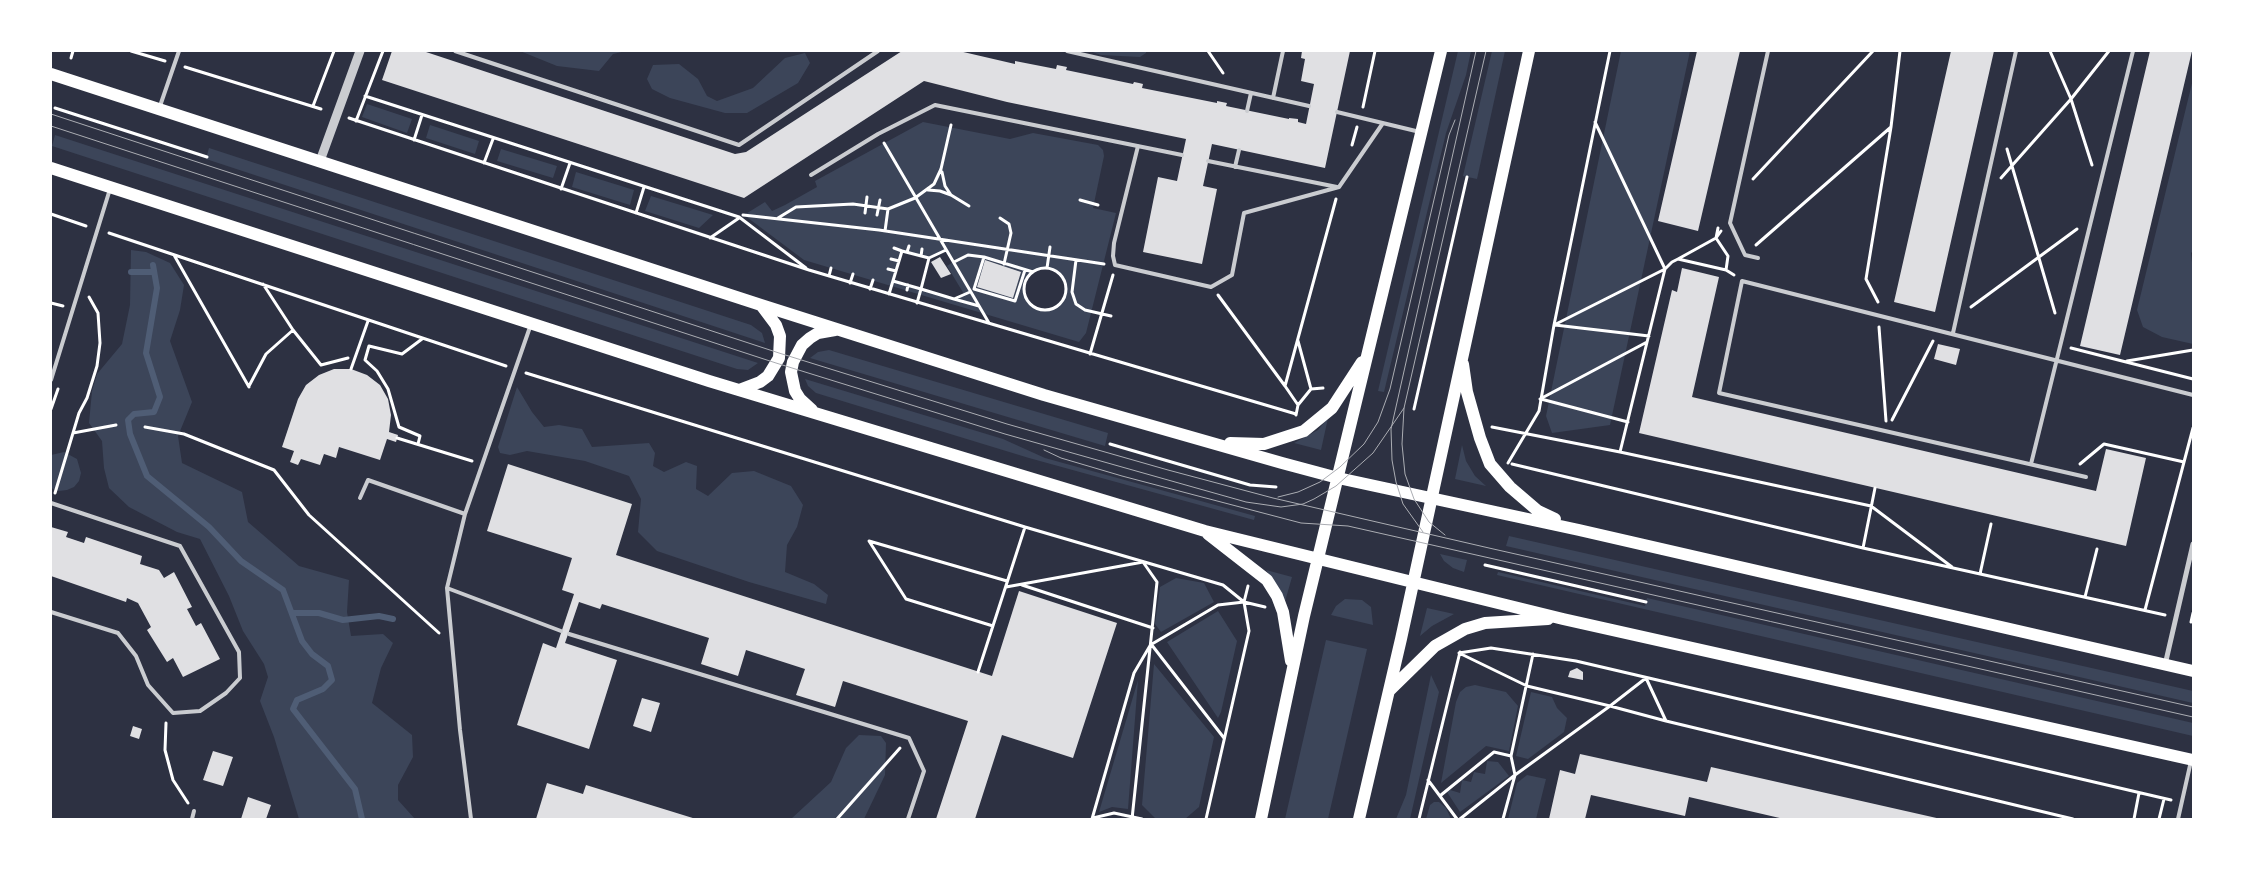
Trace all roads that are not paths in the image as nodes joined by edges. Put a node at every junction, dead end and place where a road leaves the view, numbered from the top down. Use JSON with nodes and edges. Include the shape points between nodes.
{"nodes":[{"id":1,"x":179,"y":51,"type":"edge"},
{"id":2,"x":360,"y":51,"type":"edge"},
{"id":3,"x":455,"y":51,"type":"edge"},
{"id":4,"x":878,"y":51,"type":"edge"},
{"id":5,"x":1067,"y":51,"type":"edge"},
{"id":6,"x":1283,"y":51,"type":"edge"},
{"id":7,"x":1441,"y":51,"type":"edge"},
{"id":8,"x":1529,"y":51,"type":"edge"},
{"id":9,"x":1768,"y":51,"type":"edge"},
{"id":10,"x":2016,"y":51,"type":"edge"},
{"id":11,"x":2133,"y":51,"type":"edge"},
{"id":12,"x":51,"y":74,"type":"edge"},
{"id":13,"x":1251,"y":93,"type":"junction"},
{"id":14,"x":1274,"y":98,"type":"junction"},
{"id":15,"x":1310,"y":106,"type":"dead end"},
{"id":16,"x":159,"y":108,"type":"junction"},
{"id":17,"x":1247,"y":111,"type":"dead end"},
{"id":18,"x":1337,"y":112,"type":"dead end"},
{"id":19,"x":1383,"y":123,"type":"junction"},
{"id":20,"x":1422,"y":132,"type":"junction"},
{"id":21,"x":1138,"y":146,"type":"junction"},
{"id":22,"x":1239,"y":150,"type":"dead end"},
{"id":23,"x":1182,"y":155,"type":"dead end"},
{"id":24,"x":320,"y":161,"type":"junction"},
{"id":25,"x":1208,"y":161,"type":"dead end"},
{"id":26,"x":1235,"y":167,"type":"junction"},
{"id":27,"x":51,"y":168,"type":"edge"},
{"id":28,"x":811,"y":175,"type":"dead end"},
{"id":29,"x":111,"y":187,"type":"junction"},
{"id":30,"x":1340,"y":187,"type":"junction"},
{"id":31,"x":1758,"y":258,"type":"dead end"},
{"id":32,"x":761,"y":305,"type":"junction"},
{"id":33,"x":531,"y":325,"type":"junction"},
{"id":34,"x":847,"y":332,"type":"junction"},
{"id":35,"x":1952,"y":333,"type":"junction"},
{"id":36,"x":1369,"y":349,"type":"junction"},
{"id":37,"x":1462,"y":356,"type":"junction"},
{"id":38,"x":2056,"y":360,"type":"junction"},
{"id":39,"x":51,"y":380,"type":"edge"},
{"id":40,"x":739,"y":390,"type":"junction"},
{"id":41,"x":2193,"y":395,"type":"edge"},
{"id":42,"x":824,"y":416,"type":"junction"},
{"id":43,"x":1212,"y":443,"type":"junction"},
{"id":44,"x":2031,"y":464,"type":"junction"},
{"id":45,"x":2086,"y":477,"type":"dead end"},
{"id":46,"x":1338,"y":478,"type":"junction"},
{"id":47,"x":1431,"y":497,"type":"junction"},
{"id":48,"x":360,"y":498,"type":"dead end"},
{"id":49,"x":51,"y":504,"type":"edge"},
{"id":50,"x":465,"y":514,"type":"junction"},
{"id":51,"x":1579,"y":530,"type":"junction"},
{"id":52,"x":1205,"y":531,"type":"junction"},
{"id":53,"x":2193,"y":544,"type":"edge"},
{"id":54,"x":1318,"y":558,"type":"junction"},
{"id":55,"x":1414,"y":582,"type":"junction"},
{"id":56,"x":447,"y":588,"type":"junction"},
{"id":57,"x":51,"y":612,"type":"edge"},
{"id":58,"x":1563,"y":619,"type":"junction"},
{"id":59,"x":561,"y":631,"type":"dead end"},
{"id":60,"x":569,"y":634,"type":"dead end"},
{"id":61,"x":2165,"y":665,"type":"junction"},
{"id":62,"x":1293,"y":668,"type":"junction"},
{"id":63,"x":2193,"y":671,"type":"edge"},
{"id":64,"x":1389,"y":691,"type":"junction"},
{"id":65,"x":2192,"y":759,"type":"edge"},
{"id":66,"x":194,"y":811,"type":"road end"},
{"id":67,"x":192,"y":819,"type":"edge"},
{"id":68,"x":471,"y":819,"type":"edge"},
{"id":69,"x":908,"y":819,"type":"edge"},
{"id":70,"x":1261,"y":819,"type":"edge"},
{"id":71,"x":1359,"y":819,"type":"edge"},
{"id":72,"x":2178,"y":819,"type":"edge"}],
"edges":[{"from":1,"to":16,"type":"lane"},
{"from":2,"to":24,"type":"street"},
{"from":3,"to":4,"type":"lane","via":[[739,145]]},
{"from":5,"to":13,"type":"lane"},
{"from":6,"to":14,"type":"lane"},
{"from":7,"to":20,"type":"main road"},
{"from":8,"to":37,"type":"main road"},
{"from":9,"to":31,"type":"lane","via":[[1730,223],[1745,255]]},
{"from":10,"to":35,"type":"lane"},
{"from":11,"to":38,"type":"lane"},
{"from":12,"to":16,"type":"main road"},
{"from":13,"to":14,"type":"lane"},
{"from":13,"to":17,"type":"lane"},
{"from":14,"to":15,"type":"lane"},
{"from":16,"to":24,"type":"main road"},
{"from":18,"to":19,"type":"lane"},
{"from":19,"to":20,"type":"lane"},
{"from":19,"to":30,"type":"lane"},
{"from":20,"to":36,"type":"main road"},
{"from":21,"to":23,"type":"lane"},
{"from":21,"to":28,"type":"lane","via":[[935,105],[878,134]]},
{"from":21,"to":30,"type":"lane","via":[[1114,243],[1115,265],[1212,287],[1232,276],[1244,213]]},
{"from":22,"to":26,"type":"lane"},
{"from":24,"to":32,"type":"main road"},
{"from":25,"to":26,"type":"lane"},
{"from":26,"to":30,"type":"lane"},
{"from":27,"to":29,"type":"main road"},
{"from":29,"to":33,"type":"main road"},
{"from":29,"to":39,"type":"lane"},
{"from":32,"to":34,"type":"main road"},
{"from":32,"to":40,"type":"main road","via":[[780,336],[778,358],[768,376]]},
{"from":33,"to":40,"type":"main road"},
{"from":33,"to":50,"type":"lane"},
{"from":34,"to":42,"type":"main road","via":[[828,331],[810,338],[802,344],[793,362],[791,372],[795,391],[807,406]]},
{"from":34,"to":43,"type":"main road","via":[[1044,395]]},
{"from":35,"to":38,"type":"lane"},
{"from":35,"to":44,"type":"lane","via":[[1742,281],[1719,393]]},
{"from":36,"to":43,"type":"main road","via":[[1332,408],[1304,431],[1264,444]]},
{"from":36,"to":46,"type":"main road"},
{"from":37,"to":47,"type":"main road"},
{"from":37,"to":51,"type":"main road","via":[[1467,392],[1490,464],[1538,511]]},
{"from":38,"to":41,"type":"lane"},
{"from":38,"to":44,"type":"lane"},
{"from":40,"to":42,"type":"main road"},
{"from":42,"to":52,"type":"main road"},
{"from":43,"to":46,"type":"main road"},
{"from":44,"to":45,"type":"lane"},
{"from":46,"to":47,"type":"main road"},
{"from":46,"to":54,"type":"main road"},
{"from":47,"to":51,"type":"main road"},
{"from":47,"to":55,"type":"main road"},
{"from":48,"to":50,"type":"lane","via":[[368,480]]},
{"from":49,"to":57,"type":"lane","via":[[180,546],[240,652],[240,678],[226,694],[200,711],[173,713],[148,685],[136,656],[118,633]]},
{"from":50,"to":56,"type":"lane"},
{"from":51,"to":61,"type":"main road"},
{"from":52,"to":54,"type":"main road"},
{"from":52,"to":62,"type":"main road","via":[[1267,580],[1283,612]]},
{"from":53,"to":61,"type":"street"},
{"from":54,"to":55,"type":"main road"},
{"from":54,"to":62,"type":"main road"},
{"from":55,"to":58,"type":"main road"},
{"from":55,"to":64,"type":"main road"},
{"from":56,"to":59,"type":"lane"},
{"from":56,"to":68,"type":"lane"},
{"from":58,"to":64,"type":"main road","via":[[1485,623],[1465,628],[1435,646]]},
{"from":58,"to":65,"type":"main road"},
{"from":60,"to":69,"type":"lane","via":[[909,738],[924,771]]},
{"from":61,"to":63,"type":"main road"},
{"from":62,"to":70,"type":"main road"},
{"from":64,"to":71,"type":"main road"},
{"from":65,"to":72,"type":"lane"},
{"from":66,"to":67,"type":"lane"}]}
